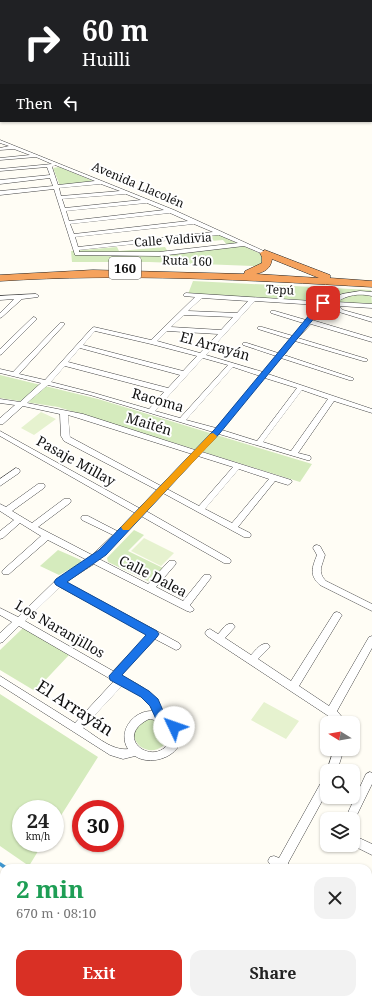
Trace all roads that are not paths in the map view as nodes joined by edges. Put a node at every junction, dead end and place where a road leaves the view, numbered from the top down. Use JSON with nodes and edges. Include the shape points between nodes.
{"nodes":[{"id":1,"x":0,"y":141,"type":"edge"},
{"id":2,"x":17,"y":147,"type":"junction"},
{"id":3,"x":0,"y":149,"type":"edge"},
{"id":4,"x":38,"y":156,"type":"junction"},
{"id":5,"x":0,"y":159,"type":"edge"},
{"id":6,"x":58,"y":164,"type":"junction"},
{"id":7,"x":49,"y":165,"type":"junction"},
{"id":8,"x":0,"y":170,"type":"edge"},
{"id":9,"x":53,"y":176,"type":"junction"},
{"id":10,"x":0,"y":182,"type":"edge"},
{"id":11,"x":104,"y":182,"type":"junction"},
{"id":12,"x":56,"y":187,"type":"junction"},
{"id":13,"x":127,"y":192,"type":"junction"},
{"id":14,"x":0,"y":193,"type":"edge"},
{"id":15,"x":59,"y":198,"type":"junction"},
{"id":16,"x":149,"y":201,"type":"junction"},
{"id":17,"x":63,"y":210,"type":"junction"},
{"id":18,"x":172,"y":211,"type":"junction"},
{"id":19,"x":196,"y":222,"type":"junction"},
{"id":20,"x":67,"y":223,"type":"junction"},
{"id":21,"x":221,"y":233,"type":"junction"},
{"id":22,"x":71,"y":236,"type":"junction"},
{"id":23,"x":245,"y":244,"type":"junction"},
{"id":24,"x":76,"y":252,"type":"junction"},
{"id":25,"x":265,"y":253,"type":"junction"},
{"id":26,"x":0,"y":273,"type":"edge"},
{"id":27,"x":249,"y":273,"type":"junction"},
{"id":28,"x":328,"y":277,"type":"junction"},
{"id":29,"x":0,"y":278,"type":"edge"},
{"id":30,"x":372,"y":279,"type":"edge"},
{"id":31,"x":372,"y":284,"type":"edge"},
{"id":32,"x":372,"y":294,"type":"edge"},
{"id":33,"x":186,"y":295,"type":"dead end"},
{"id":34,"x":36,"y":296,"type":"dead end"},
{"id":35,"x":200,"y":296,"type":"junction"},
{"id":36,"x":20,"y":297,"type":"junction"},
{"id":37,"x":0,"y":298,"type":"edge"},
{"id":38,"x":252,"y":299,"type":"junction"},
{"id":39,"x":329,"y":304,"type":"junction"},
{"id":40,"x":372,"y":306,"type":"edge"},
{"id":41,"x":273,"y":312,"type":"dead end"},
{"id":42,"x":182,"y":313,"type":"junction"},
{"id":43,"x":238,"y":315,"type":"junction"},
{"id":44,"x":0,"y":316,"type":"edge"},
{"id":45,"x":34,"y":319,"type":"dead end"},
{"id":46,"x":372,"y":320,"type":"edge"},
{"id":47,"x":308,"y":322,"type":"junction"},
{"id":48,"x":62,"y":324,"type":"dead end"},
{"id":49,"x":260,"y":328,"type":"dead end"},
{"id":50,"x":165,"y":329,"type":"junction"},
{"id":51,"x":224,"y":332,"type":"junction"},
{"id":52,"x":295,"y":338,"type":"junction"},
{"id":53,"x":372,"y":340,"type":"edge"},
{"id":54,"x":152,"y":342,"type":"junction"},
{"id":55,"x":244,"y":344,"type":"dead end"},
{"id":56,"x":79,"y":346,"type":"junction"},
{"id":57,"x":0,"y":353,"type":"edge"},
{"id":58,"x":202,"y":356,"type":"junction"},
{"id":59,"x":280,"y":356,"type":"junction"},
{"id":60,"x":365,"y":360,"type":"dead end"},
{"id":61,"x":63,"y":363,"type":"junction"},
{"id":62,"x":232,"y":364,"type":"junction"},
{"id":63,"x":0,"y":371,"type":"edge"},
{"id":64,"x":186,"y":374,"type":"junction"},
{"id":65,"x":14,"y":375,"type":"junction"},
{"id":66,"x":264,"y":375,"type":"junction"},
{"id":67,"x":351,"y":379,"type":"dead end"},
{"id":68,"x":46,"y":383,"type":"junction"},
{"id":69,"x":301,"y":387,"type":"junction"},
{"id":70,"x":169,"y":391,"type":"junction"},
{"id":71,"x":333,"y":398,"type":"junction"},
{"id":72,"x":0,"y":401,"type":"edge"},
{"id":73,"x":22,"y":404,"type":"junction"},
{"id":74,"x":372,"y":411,"type":"edge"},
{"id":75,"x":64,"y":412,"type":"junction"},
{"id":76,"x":150,"y":412,"type":"junction"},
{"id":77,"x":182,"y":421,"type":"junction"},
{"id":78,"x":0,"y":422,"type":"edge"},
{"id":79,"x":217,"y":432,"type":"junction"},
{"id":80,"x":0,"y":433,"type":"edge"},
{"id":81,"x":258,"y":444,"type":"junction"},
{"id":82,"x":196,"y":452,"type":"junction"},
{"id":83,"x":293,"y":454,"type":"junction"},
{"id":84,"x":307,"y":458,"type":"dead end"},
{"id":85,"x":238,"y":466,"type":"junction"},
{"id":86,"x":16,"y":471,"type":"dead end"},
{"id":87,"x":274,"y":477,"type":"junction"},
{"id":88,"x":288,"y":482,"type":"dead end"},
{"id":89,"x":0,"y":483,"type":"edge"},
{"id":90,"x":41,"y":486,"type":"dead end"},
{"id":91,"x":162,"y":489,"type":"junction"},
{"id":92,"x":67,"y":501,"type":"dead end"},
{"id":93,"x":3,"y":509,"type":"edge"},
{"id":94,"x":200,"y":510,"type":"junction"},
{"id":95,"x":140,"y":512,"type":"junction"},
{"id":96,"x":85,"y":518,"type":"dead end"},
{"id":97,"x":20,"y":519,"type":"junction"},
{"id":98,"x":32,"y":527,"type":"junction"},
{"id":99,"x":234,"y":528,"type":"junction"},
{"id":100,"x":119,"y":535,"type":"junction"},
{"id":101,"x":247,"y":535,"type":"dead end"},
{"id":102,"x":0,"y":536,"type":"edge"},
{"id":103,"x":48,"y":536,"type":"junction"},
{"id":104,"x":317,"y":548,"type":"dead end"},
{"id":105,"x":94,"y":560,"type":"junction"},
{"id":106,"x":227,"y":561,"type":"dead end"},
{"id":107,"x":172,"y":563,"type":"dead end"},
{"id":108,"x":6,"y":572,"type":"dead end"},
{"id":109,"x":207,"y":577,"type":"dead end"},
{"id":110,"x":59,"y":582,"type":"junction"},
{"id":111,"x":150,"y":588,"type":"junction"},
{"id":112,"x":372,"y":608,"type":"edge"},
{"id":113,"x":0,"y":611,"type":"edge"},
{"id":114,"x":337,"y":615,"type":"dead end"},
{"id":115,"x":18,"y":621,"type":"junction"},
{"id":116,"x":230,"y":627,"type":"dead end"},
{"id":117,"x":210,"y":633,"type":"dead end"},
{"id":118,"x":154,"y":634,"type":"junction"},
{"id":119,"x":0,"y":639,"type":"edge"},
{"id":120,"x":219,"y":639,"type":"junction"},
{"id":121,"x":372,"y":640,"type":"edge"},
{"id":122,"x":176,"y":646,"type":"dead end"},
{"id":123,"x":265,"y":647,"type":"dead end"},
{"id":124,"x":251,"y":660,"type":"junction"},
{"id":125,"x":118,"y":678,"type":"junction"},
{"id":126,"x":0,"y":680,"type":"edge"},
{"id":127,"x":293,"y":687,"type":"junction"},
{"id":128,"x":331,"y":712,"type":"junction"},
{"id":129,"x":160,"y":716,"type":"junction"},
{"id":130,"x":335,"y":716,"type":"edge"},
{"id":131,"x":77,"y":728,"type":"junction"},
{"id":132,"x":135,"y":751,"type":"junction"},
{"id":133,"x":370,"y":778,"type":"dead end"},
{"id":134,"x":320,"y":794,"type":"edge"},
{"id":135,"x":353,"y":812,"type":"edge"},
{"id":136,"x":360,"y":844,"type":"edge"},
{"id":137,"x":372,"y":850,"type":"edge"},
{"id":138,"x":281,"y":864,"type":"edge"}],
"edges":[{"from":1,"to":2,"type":"street","name":"Avenida Llacolén"},
{"from":2,"to":3,"type":"street"},
{"from":2,"to":4,"type":"street","name":"Avenida Llacolén"},
{"from":4,"to":5,"type":"street"},
{"from":4,"to":6,"type":"street","name":"Avenida Llacolén"},
{"from":6,"to":7,"type":"street"},
{"from":6,"to":11,"type":"street","name":"Avenida Llacolén"},
{"from":7,"to":8,"type":"street"},
{"from":7,"to":9,"type":"street"},
{"from":9,"to":10,"type":"street"},
{"from":9,"to":12,"type":"street"},
{"from":11,"to":12,"type":"street"},
{"from":11,"to":13,"type":"street","name":"Avenida Llacolén"},
{"from":12,"to":14,"type":"street"},
{"from":12,"to":15,"type":"street"},
{"from":13,"to":15,"type":"street"},
{"from":13,"to":16,"type":"street","name":"Avenida Llacolén"},
{"from":15,"to":17,"type":"street"},
{"from":16,"to":17,"type":"street"},
{"from":16,"to":18,"type":"street","name":"Avenida Llacolén"},
{"from":17,"to":20,"type":"street"},
{"from":18,"to":19,"type":"street","name":"Avenida Llacolén"},
{"from":18,"to":20,"type":"street"},
{"from":19,"to":21,"type":"street","name":"Avenida Llacolén"},
{"from":19,"to":22,"type":"street"},
{"from":20,"to":22,"type":"street"},
{"from":21,"to":23,"type":"street","name":"Avenida Llacolén"},
{"from":21,"to":24,"type":"street"},
{"from":22,"to":24,"type":"street"},
{"from":23,"to":24,"type":"street","name":"Calle Valdivia","via":[[155,255]]},
{"from":23,"to":25,"type":"street","name":"Avenida Llacolén"},
{"from":25,"to":27,"type":"highway","via":[[267,264],[262,269]]},
{"from":25,"to":28,"type":"highway"},
{"from":26,"to":27,"type":"highway","name":"Ruta 160","number":"160","via":[[108,268]]},
{"from":27,"to":28,"type":"highway","name":"Ruta 160","number":"160"},
{"from":28,"to":30,"type":"highway","name":"Ruta 160","number":"160"},
{"from":29,"to":31,"type":"highway","name":"Ruta 160","number":"160","via":[[133,272]]},
{"from":32,"to":39,"type":"street","via":[[349,293]]},
{"from":33,"to":35,"type":"street","name":"Tepú"},
{"from":34,"to":36,"type":"street"},
{"from":35,"to":38,"type":"street","name":"Tepú"},
{"from":35,"to":42,"type":"street"},
{"from":36,"to":37,"type":"street"},
{"from":36,"to":44,"type":"street"},
{"from":38,"to":39,"type":"street","name":"Tepú"},
{"from":38,"to":43,"type":"street"},
{"from":39,"to":40,"type":"street","name":"Tepú"},
{"from":39,"to":46,"type":"street","via":[[341,311]]},
{"from":39,"to":47,"type":"street"},
{"from":41,"to":47,"type":"street"},
{"from":42,"to":43,"type":"street"},
{"from":42,"to":50,"type":"street"},
{"from":43,"to":51,"type":"street"},
{"from":45,"to":57,"type":"street"},
{"from":47,"to":52,"type":"street"},
{"from":47,"to":53,"type":"street"},
{"from":48,"to":65,"type":"street"},
{"from":49,"to":52,"type":"street"},
{"from":50,"to":51,"type":"street"},
{"from":50,"to":54,"type":"street"},
{"from":51,"to":58,"type":"street"},
{"from":52,"to":59,"type":"street"},
{"from":52,"to":60,"type":"street"},
{"from":54,"to":56,"type":"street","name":"El Arrayán","via":[[94,329]]},
{"from":54,"to":58,"type":"street","name":"El Arrayán"},
{"from":55,"to":59,"type":"street"},
{"from":56,"to":61,"type":"street"},
{"from":56,"to":64,"type":"street"},
{"from":58,"to":62,"type":"street","name":"El Arrayán"},
{"from":58,"to":64,"type":"street"},
{"from":59,"to":66,"type":"street"},
{"from":59,"to":67,"type":"street"},
{"from":61,"to":68,"type":"street"},
{"from":61,"to":70,"type":"street"},
{"from":62,"to":66,"type":"street","name":"El Arrayán"},
{"from":62,"to":77,"type":"street"},
{"from":63,"to":65,"type":"street","name":"Racoma"},
{"from":64,"to":70,"type":"street"},
{"from":65,"to":68,"type":"street","name":"Racoma"},
{"from":66,"to":69,"type":"street","name":"El Arrayán"},
{"from":66,"to":79,"type":"street"},
{"from":68,"to":73,"type":"street"},
{"from":68,"to":76,"type":"street","name":"Racoma"},
{"from":69,"to":71,"type":"street","name":"El Arrayán"},
{"from":69,"to":81,"type":"street"},
{"from":70,"to":76,"type":"street"},
{"from":71,"to":74,"type":"street","name":"El Arrayán"},
{"from":71,"to":83,"type":"street"},
{"from":72,"to":73,"type":"street","name":"Maitén"},
{"from":73,"to":75,"type":"street","name":"Maitén"},
{"from":73,"to":78,"type":"street"},
{"from":75,"to":82,"type":"street","name":"Maitén"},
{"from":75,"to":91,"type":"street","via":[[67,439]]},
{"from":76,"to":77,"type":"street","name":"Racoma"},
{"from":77,"to":79,"type":"street","name":"Racoma"},
{"from":79,"to":81,"type":"street","name":"Racoma"},
{"from":79,"to":82,"type":"street"},
{"from":80,"to":95,"type":"street","name":"Pasaje Millay"},
{"from":81,"to":83,"type":"street","name":"Racoma"},
{"from":82,"to":85,"type":"street","name":"Maitén"},
{"from":82,"to":91,"type":"street"},
{"from":83,"to":84,"type":"street","name":"Racoma"},
{"from":85,"to":87,"type":"street","name":"Maitén"},
{"from":85,"to":94,"type":"street"},
{"from":86,"to":89,"type":"street"},
{"from":87,"to":88,"type":"street","name":"Maitén"},
{"from":87,"to":99,"type":"street"},
{"from":90,"to":93,"type":"street"},
{"from":91,"to":94,"type":"street"},
{"from":91,"to":95,"type":"street"},
{"from":92,"to":98,"type":"street"},
{"from":93,"to":97,"type":"street","name":"Calle Dalea"},
{"from":94,"to":99,"type":"street"},
{"from":95,"to":100,"type":"street"},
{"from":95,"to":106,"type":"street","name":"Pasaje Millay"},
{"from":96,"to":100,"type":"street"},
{"from":97,"to":98,"type":"street","name":"Calle Dalea"},
{"from":97,"to":102,"type":"street"},
{"from":98,"to":103,"type":"street","name":"Calle Dalea"},
{"from":99,"to":101,"type":"street"},
{"from":100,"to":105,"type":"street"},
{"from":103,"to":105,"type":"street","name":"Calle Dalea"},
{"from":103,"to":108,"type":"street"},
{"from":104,"to":112,"type":"street","via":[[321,555],[315,572],[318,579],[323,584]]},
{"from":105,"to":110,"type":"street"},
{"from":105,"to":111,"type":"street","name":"Calle Dalea"},
{"from":107,"to":111,"type":"street"},
{"from":109,"to":111,"type":"street","name":"Calle Dalea","via":[[187,607]]},
{"from":110,"to":115,"type":"street"},
{"from":110,"to":118,"type":"street"},
{"from":113,"to":115,"type":"street","name":"Los Naranjillos"},
{"from":114,"to":127,"type":"street"},
{"from":115,"to":119,"type":"street"},
{"from":115,"to":125,"type":"street","name":"Los Naranjillos"},
{"from":116,"to":120,"type":"street"},
{"from":117,"to":120,"type":"street"},
{"from":118,"to":122,"type":"street"},
{"from":118,"to":125,"type":"street"},
{"from":120,"to":124,"type":"street"},
{"from":121,"to":128,"type":"street"},
{"from":123,"to":124,"type":"street"},
{"from":124,"to":127,"type":"street"},
{"from":125,"to":129,"type":"street","name":"Los Naranjillos","via":[[150,698]]},
{"from":125,"to":131,"type":"street"},
{"from":126,"to":131,"type":"street","name":"El Arrayán"},
{"from":127,"to":128,"type":"street"},
{"from":128,"to":130,"type":"street"},
{"from":129,"to":132,"type":"street","name":"El Arrayán","via":[[148,715],[136,720],[132,725],[128,735]]},
{"from":129,"to":132,"type":"street","name":"El Arrayán","via":[[166,718],[174,727],[174,743],[160,755],[147,756]]},
{"from":131,"to":132,"type":"street","name":"El Arrayán","via":[[116,753],[126,754]]},
{"from":133,"to":135,"type":"street"},
{"from":134,"to":138,"type":"street"},
{"from":136,"to":137,"type":"street"}]}
